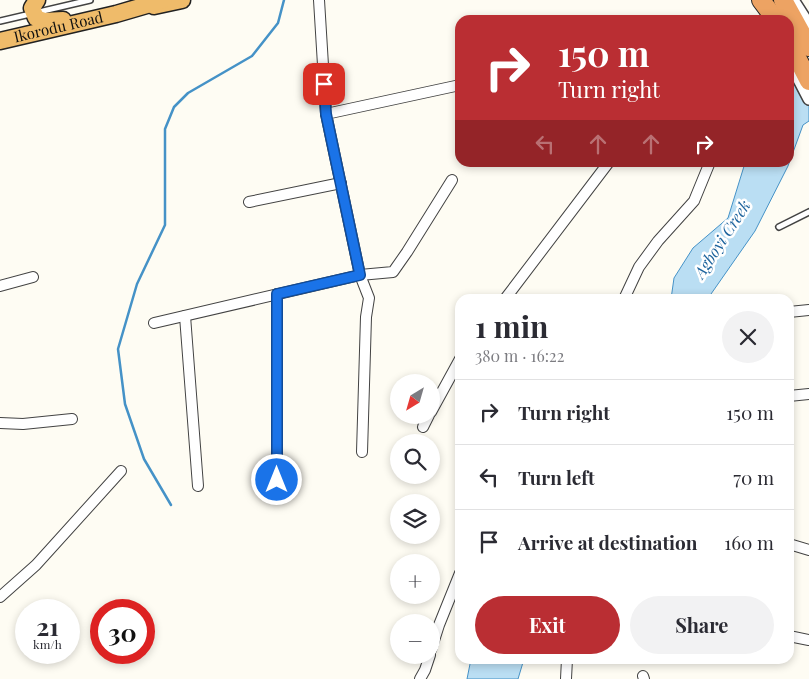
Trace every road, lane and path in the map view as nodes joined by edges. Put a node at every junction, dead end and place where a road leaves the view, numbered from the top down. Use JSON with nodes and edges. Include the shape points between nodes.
{"nodes":[{"id":1,"x":90,"y":0,"type":"edge"},
{"id":2,"x":164,"y":0,"type":"edge"},
{"id":3,"x":182,"y":0,"type":"edge"},
{"id":4,"x":319,"y":0,"type":"edge"},
{"id":5,"x":755,"y":0,"type":"edge"},
{"id":6,"x":793,"y":0,"type":"edge"},
{"id":7,"x":35,"y":7,"type":"edge"},
{"id":8,"x":116,"y":14,"type":"junction"},
{"id":9,"x":764,"y":15,"type":"edge"},
{"id":10,"x":807,"y":16,"type":"edge"},
{"id":11,"x":0,"y":21,"type":"edge"},
{"id":12,"x":794,"y":39,"type":"edge"},
{"id":13,"x":0,"y":41,"type":"edge"},
{"id":14,"x":794,"y":46,"type":"edge"},
{"id":15,"x":801,"y":60,"type":"edge"},
{"id":16,"x":455,"y":85,"type":"edge"},
{"id":17,"x":809,"y":99,"type":"edge"},
{"id":18,"x":326,"y":114,"type":"junction"},
{"id":19,"x":605,"y":167,"type":"edge"},
{"id":20,"x":708,"y":167,"type":"edge"},
{"id":21,"x":452,"y":180,"type":"dead end"},
{"id":22,"x":342,"y":183,"type":"junction"},
{"id":23,"x":249,"y":202,"type":"dead end"},
{"id":24,"x":809,"y":212,"type":"edge"},
{"id":25,"x":780,"y":227,"type":"dead end"},
{"id":26,"x":360,"y":275,"type":"junction"},
{"id":27,"x":33,"y":277,"type":"dead end"},
{"id":28,"x":0,"y":286,"type":"edge"},
{"id":29,"x":277,"y":294,"type":"junction"},
{"id":30,"x":509,"y":294,"type":"edge"},
{"id":31,"x":626,"y":294,"type":"edge"},
{"id":32,"x":809,"y":310,"type":"edge"},
{"id":33,"x":794,"y":312,"type":"edge"},
{"id":34,"x":185,"y":316,"type":"junction"},
{"id":35,"x":154,"y":323,"type":"dead end"},
{"id":36,"x":455,"y":368,"type":"edge"},
{"id":37,"x":809,"y":394,"type":"edge"},
{"id":38,"x":440,"y":395,"type":"edge"},
{"id":39,"x":794,"y":396,"type":"edge"},
{"id":40,"x":72,"y":419,"type":"dead end"},
{"id":41,"x":0,"y":423,"type":"edge"},
{"id":42,"x":424,"y":424,"type":"edge"},
{"id":43,"x":423,"y":427,"type":"dead end"},
{"id":44,"x":362,"y":452,"type":"dead end"},
{"id":45,"x":121,"y":471,"type":"dead end"},
{"id":46,"x":198,"y":486,"type":"dead end"},
{"id":47,"x":277,"y":498,"type":"dead end"},
{"id":48,"x":794,"y":546,"type":"edge"},
{"id":49,"x":809,"y":550,"type":"edge"},
{"id":50,"x":455,"y":585,"type":"edge"},
{"id":51,"x":0,"y":597,"type":"edge"},
{"id":52,"x":440,"y":623,"type":"edge"},
{"id":53,"x":794,"y":637,"type":"edge"},
{"id":54,"x":809,"y":640,"type":"edge"},
{"id":55,"x":427,"y":664,"type":"edge"},
{"id":56,"x":567,"y":664,"type":"edge"},
{"id":57,"x":420,"y":679,"type":"edge"},
{"id":58,"x":566,"y":679,"type":"edge"}],
"edges":[{"from":1,"to":7,"type":"lane"},
{"from":2,"to":8,"type":"highway","name":"Ikorodu Road"},
{"from":3,"to":8,"type":"highway","name":"Ikorodu Road"},
{"from":4,"to":18,"type":"street"},
{"from":5,"to":9,"type":"street"},
{"from":6,"to":10,"type":"street"},
{"from":7,"to":8,"type":"highway","via":[[36,18],[44,21]]},
{"from":7,"to":11,"type":"lane"},
{"from":8,"to":13,"type":"highway","name":"Ikorodu Road"},
{"from":12,"to":15,"type":"lane"},
{"from":14,"to":15,"type":"highway"},
{"from":15,"to":17,"type":"street"},
{"from":16,"to":18,"type":"street"},
{"from":18,"to":22,"type":"street"},
{"from":19,"to":30,"type":"street"},
{"from":20,"to":31,"type":"street","via":[[694,201],[639,267]]},
{"from":21,"to":26,"type":"street","via":[[393,272]]},
{"from":22,"to":23,"type":"street"},
{"from":22,"to":26,"type":"street"},
{"from":24,"to":25,"type":"lane"},
{"from":26,"to":29,"type":"street"},
{"from":26,"to":44,"type":"street","via":[[369,298]]},
{"from":27,"to":28,"type":"street"},
{"from":29,"to":34,"type":"street"},
{"from":29,"to":47,"type":"street"},
{"from":32,"to":33,"type":"street"},
{"from":34,"to":35,"type":"street"},
{"from":34,"to":46,"type":"street"},
{"from":36,"to":38,"type":"street"},
{"from":37,"to":39,"type":"street"},
{"from":40,"to":41,"type":"street"},
{"from":42,"to":43,"type":"street"},
{"from":45,"to":51,"type":"street","via":[[36,565]]},
{"from":48,"to":49,"type":"street"},
{"from":50,"to":52,"type":"street"},
{"from":53,"to":54,"type":"street"},
{"from":55,"to":57,"type":"street"},
{"from":56,"to":58,"type":"street"}]}
